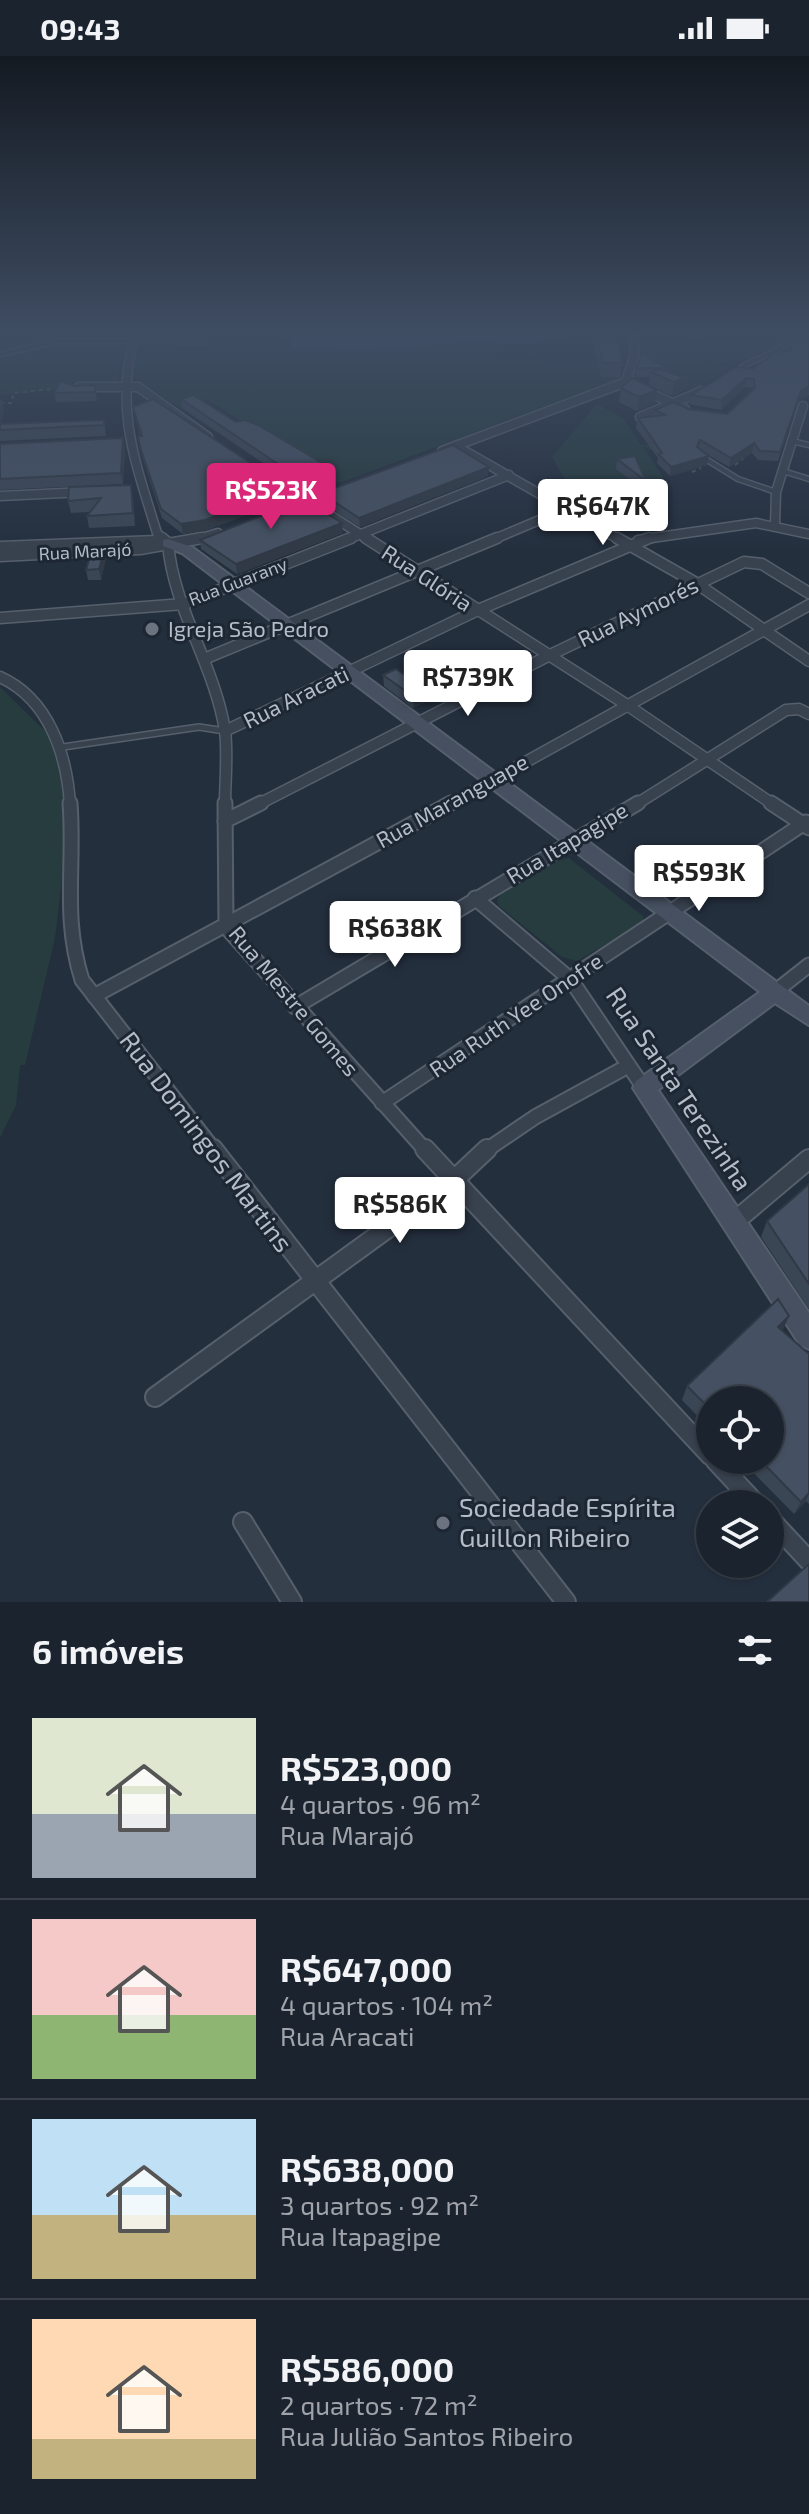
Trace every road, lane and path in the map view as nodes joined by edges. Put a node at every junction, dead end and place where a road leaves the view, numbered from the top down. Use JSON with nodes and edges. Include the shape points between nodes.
{"nodes":[{"id":1,"x":122,"y":408,"type":"edge"},
{"id":2,"x":170,"y":408,"type":"edge"},
{"id":3,"x":557,"y":408,"type":"edge"},
{"id":4,"x":667,"y":408,"type":"edge"},
{"id":5,"x":685,"y":408,"type":"edge"},
{"id":6,"x":806,"y":408,"type":"edge"},
{"id":7,"x":695,"y":412,"type":"edge"},
{"id":8,"x":640,"y":417,"type":"edge"},
{"id":9,"x":792,"y":441,"type":"junction"},
{"id":10,"x":128,"y":442,"type":"junction"},
{"id":11,"x":114,"y":443,"type":"edge"},
{"id":12,"x":219,"y":445,"type":"edge"},
{"id":13,"x":809,"y":445,"type":"edge"},
{"id":14,"x":456,"y":446,"type":"junction"},
{"id":15,"x":699,"y":454,"type":"edge"},
{"id":16,"x":747,"y":455,"type":"edge"},
{"id":17,"x":426,"y":457,"type":"edge"},
{"id":18,"x":783,"y":471,"type":"junction"},
{"id":19,"x":726,"y":472,"type":"junction"},
{"id":20,"x":509,"y":475,"type":"junction"},
{"id":21,"x":269,"y":476,"type":"edge"},
{"id":22,"x":809,"y":479,"type":"edge"},
{"id":23,"x":127,"y":490,"type":"edge"},
{"id":24,"x":143,"y":490,"type":"junction"},
{"id":25,"x":95,"y":492,"type":"edge"},
{"id":26,"x":776,"y":492,"type":"junction"},
{"id":27,"x":322,"y":495,"type":"edge"},
{"id":28,"x":0,"y":496,"type":"edge"},
{"id":29,"x":307,"y":500,"type":"junction"},
{"id":30,"x":293,"y":505,"type":"edge"},
{"id":31,"x":568,"y":508,"type":"junction"},
{"id":32,"x":775,"y":525,"type":"junction"},
{"id":33,"x":226,"y":530,"type":"edge"},
{"id":34,"x":809,"y":534,"type":"edge"},
{"id":35,"x":360,"y":535,"type":"junction"},
{"id":36,"x":168,"y":543,"type":"junction"},
{"id":37,"x":630,"y":543,"type":"junction"},
{"id":38,"x":0,"y":547,"type":"edge"},
{"id":39,"x":0,"y":556,"type":"edge"},
{"id":40,"x":416,"y":571,"type":"junction"},
{"id":41,"x":696,"y":583,"type":"junction"},
{"id":42,"x":232,"y":584,"type":"junction"},
{"id":43,"x":809,"y":593,"type":"edge"},
{"id":44,"x":184,"y":604,"type":"junction"},
{"id":45,"x":809,"y":605,"type":"edge"},
{"id":46,"x":478,"y":610,"type":"junction"},
{"id":47,"x":0,"y":618,"type":"edge"},
{"id":48,"x":290,"y":625,"type":"junction"},
{"id":49,"x":762,"y":628,"type":"junction"},
{"id":50,"x":550,"y":655,"type":"junction"},
{"id":51,"x":204,"y":659,"type":"junction"},
{"id":52,"x":809,"y":661,"type":"edge"},
{"id":53,"x":350,"y":670,"type":"junction"},
{"id":54,"x":0,"y":677,"type":"edge"},
{"id":55,"x":627,"y":705,"type":"junction"},
{"id":56,"x":804,"y":712,"type":"edge"},
{"id":57,"x":420,"y":723,"type":"junction"},
{"id":58,"x":225,"y":731,"type":"junction"},
{"id":59,"x":63,"y":747,"type":"junction"},
{"id":60,"x":708,"y":761,"type":"junction"},
{"id":61,"x":491,"y":779,"type":"junction"},
{"id":62,"x":225,"y":821,"type":"junction"},
{"id":63,"x":807,"y":824,"type":"edge"},
{"id":64,"x":570,"y":841,"type":"junction"},
{"id":65,"x":475,"y":898,"type":"junction"},
{"id":66,"x":668,"y":911,"type":"junction"},
{"id":67,"x":226,"y":927,"type":"junction"},
{"id":68,"x":809,"y":965,"type":"edge"},
{"id":69,"x":571,"y":980,"type":"junction"},
{"id":70,"x":776,"y":991,"type":"junction"},
{"id":71,"x":94,"y":996,"type":"junction"},
{"id":72,"x":295,"y":1007,"type":"junction"},
{"id":73,"x":809,"y":1017,"type":"edge"},
{"id":74,"x":628,"y":1066,"type":"junction"},
{"id":75,"x":644,"y":1088,"type":"junction"},
{"id":76,"x":382,"y":1103,"type":"junction"},
{"id":77,"x":809,"y":1159,"type":"edge"},
{"id":78,"x":454,"y":1180,"type":"junction"},
{"id":79,"x":734,"y":1222,"type":"junction"},
{"id":80,"x":314,"y":1283,"type":"junction"},
{"id":81,"x":809,"y":1336,"type":"edge"},
{"id":82,"x":155,"y":1397,"type":"dead end"},
{"id":83,"x":696,"y":1440,"type":"edge"},
{"id":84,"x":728,"y":1474,"type":"edge"},
{"id":85,"x":743,"y":1490,"type":"edge"},
{"id":86,"x":243,"y":1522,"type":"dead end"},
{"id":87,"x":784,"y":1534,"type":"edge"},
{"id":88,"x":809,"y":1561,"type":"edge"},
{"id":89,"x":292,"y":1602,"type":"edge"},
{"id":90,"x":566,"y":1602,"type":"edge"}],
"edges":[{"from":1,"to":10,"type":"street","name":"Rua Mestre Gomes"},
{"from":2,"to":12,"type":"street"},
{"from":3,"to":14,"type":"street"},
{"from":4,"to":8,"type":"street"},
{"from":5,"to":7,"type":"street"},
{"from":6,"to":9,"type":"street"},
{"from":9,"to":13,"type":"lane"},
{"from":9,"to":18,"type":"street"},
{"from":10,"to":11,"type":"street"},
{"from":10,"to":24,"type":"street","name":"Rua Mestre Gomes"},
{"from":14,"to":17,"type":"street"},
{"from":14,"to":20,"type":"street"},
{"from":15,"to":19,"type":"lane"},
{"from":16,"to":19,"type":"path"},
{"from":18,"to":22,"type":"lane"},
{"from":18,"to":26,"type":"street"},
{"from":19,"to":26,"type":"lane"},
{"from":20,"to":31,"type":"street"},
{"from":20,"to":35,"type":"street","name":"Rua Guarany"},
{"from":21,"to":29,"type":"street","name":"Rua Glória"},
{"from":23,"to":24,"type":"street"},
{"from":24,"to":36,"type":"street","name":"Rua Mestre Gomes","via":[[157,533]]},
{"from":25,"to":28,"type":"street"},
{"from":26,"to":32,"type":"street"},
{"from":27,"to":29,"type":"street"},
{"from":29,"to":30,"type":"street"},
{"from":29,"to":35,"type":"street","name":"Rua Glória"},
{"from":31,"to":37,"type":"street"},
{"from":31,"to":40,"type":"street"},
{"from":32,"to":34,"type":"street","name":"Rua Aracati"},
{"from":32,"to":37,"type":"street","name":"Rua Aracati","via":[[659,534]]},
{"from":33,"to":36,"type":"street","name":"Rua Marajó"},
{"from":35,"to":40,"type":"street","name":"Rua Glória"},
{"from":35,"to":42,"type":"street","name":"Rua Guarany"},
{"from":36,"to":38,"type":"street","name":"Rua Marajó"},
{"from":36,"to":39,"type":"street","name":"Rua Marajó"},
{"from":36,"to":42,"type":"street","via":[[187,550]]},
{"from":36,"to":44,"type":"street","name":"Rua Mestre Gomes","via":[[170,569]]},
{"from":37,"to":41,"type":"street"},
{"from":37,"to":46,"type":"street","name":"Rua Aracati"},
{"from":40,"to":46,"type":"street","name":"Rua Glória"},
{"from":40,"to":48,"type":"street"},
{"from":41,"to":43,"type":"street","name":"Rua Aymorés","via":[[753,562]]},
{"from":41,"to":49,"type":"street"},
{"from":41,"to":50,"type":"street","name":"Rua Aymorés"},
{"from":42,"to":44,"type":"street","name":"Rua Guarany"},
{"from":42,"to":48,"type":"street"},
{"from":44,"to":47,"type":"street","name":"Rua Guarany"},
{"from":44,"to":51,"type":"street","name":"Rua Mestre Gomes"},
{"from":45,"to":49,"type":"street","name":"Rua Maranguape"},
{"from":46,"to":50,"type":"street","name":"Rua Glória"},
{"from":46,"to":53,"type":"street","name":"Rua Aracati"},
{"from":48,"to":51,"type":"street"},
{"from":48,"to":53,"type":"street"},
{"from":49,"to":52,"type":"street"},
{"from":49,"to":55,"type":"street","name":"Rua Maranguape"},
{"from":50,"to":55,"type":"street","name":"Rua Glória"},
{"from":50,"to":57,"type":"street","name":"Rua Aymorés"},
{"from":51,"to":58,"type":"street","name":"Rua Mestre Gomes"},
{"from":53,"to":57,"type":"street"},
{"from":53,"to":58,"type":"street","name":"Rua Aracati"},
{"from":54,"to":59,"type":"street","name":"Rua Domingos Martins","via":[[26,692]]},
{"from":55,"to":60,"type":"street","name":"Rua Glória"},
{"from":55,"to":61,"type":"street","name":"Rua Maranguape"},
{"from":56,"to":60,"type":"street","name":"Rua Itapagipe","via":[[786,710]]},
{"from":57,"to":61,"type":"street"},
{"from":57,"to":62,"type":"street","name":"Rua Aymorés"},
{"from":58,"to":59,"type":"lane","via":[[199,727]]},
{"from":58,"to":62,"type":"street","name":"Rua Mestre Gomes"},
{"from":59,"to":71,"type":"street","name":"Rua Domingos Martins","via":[[72,804],[69,945]]},
{"from":60,"to":63,"type":"street","name":"Rua Glória"},
{"from":60,"to":64,"type":"street","name":"Rua Itapagipe"},
{"from":61,"to":64,"type":"street"},
{"from":61,"to":67,"type":"street","name":"Rua Maranguape"},
{"from":62,"to":67,"type":"street","name":"Rua Mestre Gomes"},
{"from":63,"to":66,"type":"street","name":"Rua Ruth Yee Onofre"},
{"from":64,"to":65,"type":"street","name":"Rua Itapagipe"},
{"from":64,"to":66,"type":"street"},
{"from":65,"to":69,"type":"street","name":"Rua Santa Terezinha"},
{"from":65,"to":72,"type":"street","name":"Rua Itapagipe"},
{"from":66,"to":69,"type":"street","name":"Rua Ruth Yee Onofre"},
{"from":66,"to":70,"type":"street"},
{"from":67,"to":71,"type":"street","name":"Rua Maranguape"},
{"from":67,"to":72,"type":"street","name":"Rua Mestre Gomes"},
{"from":68,"to":70,"type":"street"},
{"from":69,"to":74,"type":"street","name":"Rua Santa Terezinha"},
{"from":69,"to":76,"type":"street","name":"Rua Ruth Yee Onofre"},
{"from":70,"to":73,"type":"street"},
{"from":70,"to":75,"type":"street"},
{"from":71,"to":80,"type":"street","name":"Rua Domingos Martins"},
{"from":72,"to":76,"type":"street","name":"Rua Mestre Gomes"},
{"from":74,"to":75,"type":"street","name":"Rua Santa Terezinha"},
{"from":74,"to":78,"type":"street","via":[[538,1116],[468,1163]]},
{"from":75,"to":79,"type":"street","name":"Rua Santa Terezinha"},
{"from":76,"to":78,"type":"street","name":"Rua Mestre Gomes"},
{"from":77,"to":79,"type":"street"},
{"from":78,"to":80,"type":"street"},
{"from":78,"to":83,"type":"street","name":"Rua Mestre Gomes"},
{"from":79,"to":81,"type":"street","name":"Rua Santa Terezinha"},
{"from":80,"to":82,"type":"street"},
{"from":80,"to":90,"type":"street","name":"Rua Domingos Martins"},
{"from":84,"to":85,"type":"street"},
{"from":86,"to":89,"type":"street"},
{"from":87,"to":88,"type":"street"}]}
